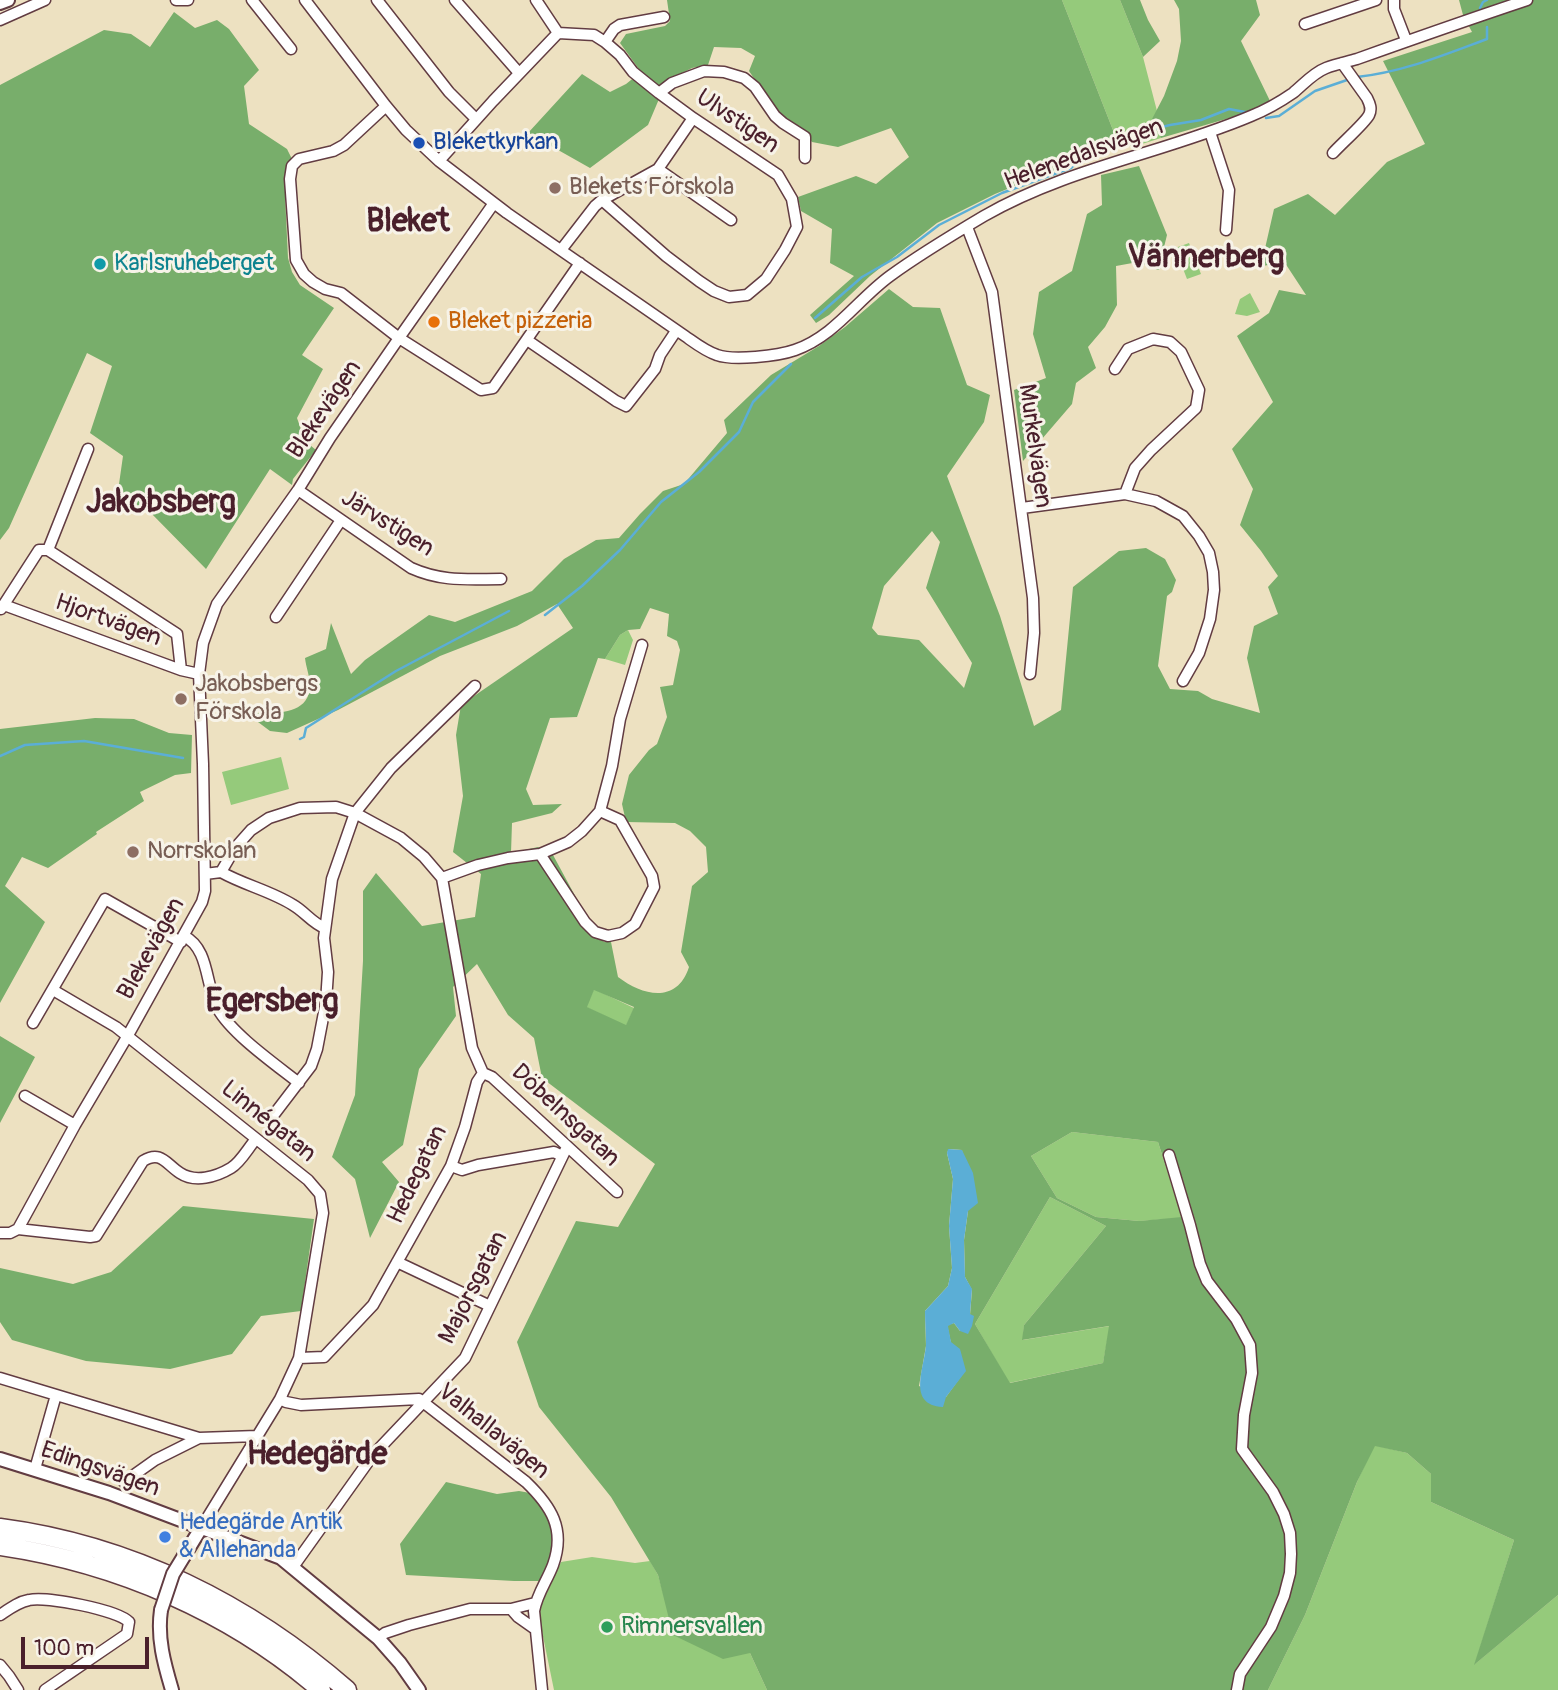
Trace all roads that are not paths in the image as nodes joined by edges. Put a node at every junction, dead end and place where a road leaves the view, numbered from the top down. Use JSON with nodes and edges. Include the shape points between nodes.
{"nodes":[{"id":1,"x":8,"y":0,"type":"edge"},
{"id":2,"x":45,"y":0,"type":"edge"},
{"id":3,"x":176,"y":0,"type":"edge"},
{"id":4,"x":188,"y":0,"type":"edge"},
{"id":5,"x":252,"y":0,"type":"edge"},
{"id":6,"x":305,"y":0,"type":"edge"},
{"id":7,"x":377,"y":0,"type":"edge"},
{"id":8,"x":455,"y":0,"type":"edge"},
{"id":9,"x":536,"y":0,"type":"edge"},
{"id":10,"x":1376,"y":0,"type":"edge"},
{"id":11,"x":1394,"y":0,"type":"edge"},
{"id":12,"x":1527,"y":0,"type":"edge"},
{"id":13,"x":0,"y":3,"type":"edge"},
{"id":14,"x":663,"y":17,"type":"dead end"},
{"id":15,"x":0,"y":20,"type":"edge"},
{"id":16,"x":1305,"y":24,"type":"dead end"},
{"id":17,"x":558,"y":33,"type":"junction"},
{"id":18,"x":1406,"y":40,"type":"junction"},
{"id":19,"x":605,"y":42,"type":"junction"},
{"id":20,"x":291,"y":49,"type":"dead end"},
{"id":21,"x":1342,"y":63,"type":"junction"},
{"id":22,"x":519,"y":73,"type":"junction"},
{"id":23,"x":659,"y":93,"type":"junction"},
{"id":24,"x":386,"y":106,"type":"junction"},
{"id":25,"x":693,"y":118,"type":"junction"},
{"id":26,"x":476,"y":119,"type":"junction"},
{"id":27,"x":1210,"y":132,"type":"junction"},
{"id":28,"x":1333,"y":153,"type":"dead end"},
{"id":29,"x":805,"y":158,"type":"dead end"},
{"id":30,"x":439,"y":162,"type":"junction"},
{"id":31,"x":658,"y":169,"type":"junction"},
{"id":32,"x":602,"y":200,"type":"junction"},
{"id":33,"x":494,"y":203,"type":"junction"},
{"id":34,"x":731,"y":220,"type":"dead end"},
{"id":35,"x":967,"y":228,"type":"junction"},
{"id":36,"x":1226,"y":230,"type":"dead end"},
{"id":37,"x":561,"y":250,"type":"junction"},
{"id":38,"x":580,"y":262,"type":"junction"},
{"id":39,"x":676,"y":331,"type":"junction"},
{"id":40,"x":399,"y":338,"type":"junction"},
{"id":41,"x":527,"y":340,"type":"junction"},
{"id":42,"x":1115,"y":369,"type":"dead end"},
{"id":43,"x":88,"y":449,"type":"dead end"},
{"id":44,"x":298,"y":490,"type":"junction"},
{"id":45,"x":1125,"y":494,"type":"junction"},
{"id":46,"x":1022,"y":508,"type":"junction"},
{"id":47,"x":341,"y":520,"type":"junction"},
{"id":48,"x":48,"y":550,"type":"junction"},
{"id":49,"x":501,"y":579,"type":"dead end"},
{"id":50,"x":2,"y":608,"type":"edge"},
{"id":51,"x":276,"y":617,"type":"dead end"},
{"id":52,"x":642,"y":645,"type":"dead end"},
{"id":53,"x":181,"y":670,"type":"junction"},
{"id":54,"x":199,"y":674,"type":"junction"},
{"id":55,"x":1030,"y":674,"type":"dead end"},
{"id":56,"x":1183,"y":681,"type":"dead end"},
{"id":57,"x":475,"y":686,"type":"dead end"},
{"id":58,"x":600,"y":811,"type":"junction"},
{"id":59,"x":355,"y":813,"type":"junction"},
{"id":60,"x":540,"y":854,"type":"junction"},
{"id":61,"x":222,"y":872,"type":"junction"},
{"id":62,"x":205,"y":874,"type":"junction"},
{"id":63,"x":442,"y":878,"type":"junction"},
{"id":64,"x":325,"y":928,"type":"junction"},
{"id":65,"x":182,"y":939,"type":"junction"},
{"id":66,"x":53,"y":990,"type":"junction"},
{"id":67,"x":33,"y":1023,"type":"dead end"},
{"id":68,"x":127,"y":1037,"type":"junction"},
{"id":69,"x":483,"y":1073,"type":"junction"},
{"id":70,"x":299,"y":1083,"type":"junction"},
{"id":71,"x":25,"y":1097,"type":"dead end"},
{"id":72,"x":269,"y":1121,"type":"dead end"},
{"id":73,"x":75,"y":1125,"type":"junction"},
{"id":74,"x":256,"y":1139,"type":"junction"},
{"id":75,"x":565,"y":1151,"type":"junction"},
{"id":76,"x":1169,"y":1155,"type":"dead end"},
{"id":77,"x":451,"y":1167,"type":"junction"},
{"id":78,"x":617,"y":1192,"type":"dead end"},
{"id":79,"x":18,"y":1229,"type":"junction"},
{"id":80,"x":0,"y":1233,"type":"edge"},
{"id":81,"x":397,"y":1262,"type":"junction"},
{"id":82,"x":489,"y":1306,"type":"junction"},
{"id":83,"x":299,"y":1358,"type":"junction"},
{"id":84,"x":0,"y":1378,"type":"edge"},
{"id":85,"x":56,"y":1395,"type":"junction"},
{"id":86,"x":280,"y":1399,"type":"junction"},
{"id":87,"x":424,"y":1402,"type":"junction"},
{"id":88,"x":257,"y":1436,"type":"junction"},
{"id":89,"x":199,"y":1438,"type":"junction"},
{"id":90,"x":0,"y":1460,"type":"edge"},
{"id":91,"x":35,"y":1469,"type":"junction"},
{"id":92,"x":124,"y":1482,"type":"dead end"},
{"id":93,"x":0,"y":1528,"type":"edge"},
{"id":94,"x":201,"y":1528,"type":"junction"},
{"id":95,"x":0,"y":1546,"type":"edge"},
{"id":96,"x":293,"y":1567,"type":"junction"},
{"id":97,"x":535,"y":1604,"type":"junction"},
{"id":98,"x":511,"y":1609,"type":"junction"},
{"id":99,"x":0,"y":1615,"type":"edge"},
{"id":100,"x":535,"y":1629,"type":"junction"},
{"id":101,"x":378,"y":1638,"type":"junction"},
{"id":102,"x":0,"y":1665,"type":"edge"},
{"id":103,"x":18,"y":1690,"type":"edge"},
{"id":104,"x":45,"y":1690,"type":"edge"},
{"id":105,"x":172,"y":1690,"type":"edge"},
{"id":106,"x":321,"y":1690,"type":"edge"},
{"id":107,"x":346,"y":1690,"type":"edge"},
{"id":108,"x":418,"y":1690,"type":"edge"},
{"id":109,"x":541,"y":1690,"type":"edge"},
{"id":110,"x":1237,"y":1690,"type":"edge"}],
"edges":[{"from":1,"to":13,"type":"street"},
{"from":2,"to":15,"type":"street"},
{"from":3,"to":4,"type":"street"},
{"from":5,"to":20,"type":"street"},
{"from":6,"to":24,"type":"street","name":"Helenedalsvägen"},
{"from":7,"to":26,"type":"street"},
{"from":8,"to":22,"type":"street"},
{"from":9,"to":17,"type":"street"},
{"from":10,"to":16,"type":"street"},
{"from":11,"to":18,"type":"street"},
{"from":12,"to":18,"type":"street","name":"Helenedalsvägen"},
{"from":14,"to":19,"type":"street","via":[[620,25]]},
{"from":17,"to":19,"type":"street","via":[[594,35]]},
{"from":17,"to":22,"type":"street"},
{"from":18,"to":21,"type":"street","name":"Helenedalsvägen"},
{"from":19,"to":23,"type":"street","name":"Ulvstigen"},
{"from":21,"to":27,"type":"street","name":"Helenedalsvägen","via":[[1325,68],[1253,116]]},
{"from":21,"to":28,"type":"street","via":[[1370,103],[1370,110]]},
{"from":22,"to":26,"type":"street"},
{"from":23,"to":25,"type":"street","name":"Ulvstigen"},
{"from":23,"to":29,"type":"street","via":[[704,71],[744,78],[775,116],[805,137]]},
{"from":24,"to":30,"type":"street","name":"Helenedalsvägen"},
{"from":24,"to":40,"type":"street","via":[[333,152],[299,159],[292,166],[290,179],[296,260],[304,274],[325,289],[341,293]]},
{"from":25,"to":31,"type":"street"},
{"from":25,"to":32,"type":"street","name":"Ulvstigen","via":[[778,175],[792,199],[797,227],[766,278],[750,294],[729,297],[714,291]]},
{"from":26,"to":30,"type":"street"},
{"from":27,"to":35,"type":"street","name":"Helenedalsvägen","via":[[1041,189]]},
{"from":27,"to":36,"type":"street","via":[[1229,190]]},
{"from":30,"to":33,"type":"street","name":"Helenedalsvägen"},
{"from":31,"to":32,"type":"street"},
{"from":31,"to":34,"type":"street"},
{"from":32,"to":37,"type":"street"},
{"from":33,"to":37,"type":"street","name":"Helenedalsvägen"},
{"from":33,"to":40,"type":"street","name":"Blekevägen"},
{"from":35,"to":39,"type":"street","name":"Helenedalsvägen","via":[[890,276],[831,331],[797,349],[726,357]]},
{"from":35,"to":46,"type":"street","name":"Murkelvägen","via":[[992,292]]},
{"from":37,"to":38,"type":"street","name":"Helenedalsvägen"},
{"from":38,"to":39,"type":"street","name":"Helenedalsvägen"},
{"from":38,"to":41,"type":"street"},
{"from":39,"to":41,"type":"street","via":[[655,369],[626,406]]},
{"from":40,"to":41,"type":"street","via":[[481,390],[493,388]]},
{"from":40,"to":44,"type":"street","name":"Blekevägen"},
{"from":42,"to":45,"type":"street","via":[[1128,349],[1153,338],[1170,342],[1181,352],[1199,390],[1196,408],[1135,468]]},
{"from":43,"to":48,"type":"street"},
{"from":44,"to":47,"type":"street","name":"Järvstigen"},
{"from":44,"to":54,"type":"street","name":"Blekevägen","via":[[217,604],[202,643]]},
{"from":45,"to":46,"type":"street"},
{"from":45,"to":56,"type":"street","via":[[1156,501],[1183,516],[1209,553],[1214,590],[1210,619]]},
{"from":46,"to":55,"type":"street","name":"Murkelvägen","via":[[1034,614]]},
{"from":47,"to":49,"type":"street","name":"Järvstigen","via":[[421,573],[455,580]]},
{"from":47,"to":51,"type":"street"},
{"from":48,"to":50,"type":"street","via":[[39,550]]},
{"from":48,"to":53,"type":"street","via":[[177,634]]},
{"from":50,"to":53,"type":"street","name":"Hjortvägen"},
{"from":52,"to":58,"type":"street"},
{"from":53,"to":54,"type":"street","name":"Hjortvägen"},
{"from":54,"to":62,"type":"street","name":"Blekevägen"},
{"from":57,"to":59,"type":"street","via":[[391,768]]},
{"from":58,"to":60,"type":"street","via":[[568,842]]},
{"from":58,"to":60,"type":"street","via":[[620,820],[652,876],[654,887],[635,924],[608,936],[595,932]]},
{"from":59,"to":61,"type":"street","via":[[336,807],[300,808],[269,818],[251,830]]},
{"from":59,"to":63,"type":"street","via":[[401,838]]},
{"from":59,"to":64,"type":"street","via":[[332,879]]},
{"from":60,"to":63,"type":"street","via":[[478,865]]},
{"from":61,"to":62,"type":"street"},
{"from":61,"to":64,"type":"street","via":[[283,899]]},
{"from":62,"to":65,"type":"street","name":"Blekevägen","via":[[202,902]]},
{"from":63,"to":69,"type":"street","via":[[472,1048]]},
{"from":64,"to":70,"type":"street","via":[[326,1002],[315,1057]]},
{"from":65,"to":66,"type":"street","via":[[105,899]]},
{"from":65,"to":68,"type":"street","name":"Blekevägen"},
{"from":65,"to":70,"type":"street","via":[[193,942],[200,953],[214,1000],[226,1021]]},
{"from":66,"to":67,"type":"street"},
{"from":66,"to":68,"type":"street","name":"Linnégatan"},
{"from":68,"to":73,"type":"street","name":"Blekevägen"},
{"from":68,"to":74,"type":"street","name":"Linnégatan"},
{"from":69,"to":75,"type":"street","name":"Döbelnsgatan"},
{"from":69,"to":77,"type":"street","name":"Hedegatan"},
{"from":70,"to":72,"type":"street"},
{"from":71,"to":73,"type":"street"},
{"from":73,"to":79,"type":"street","name":"Blekevägen"},
{"from":74,"to":79,"type":"street","via":[[230,1169],[202,1180],[180,1174],[157,1157],[146,1159],[96,1236]]},
{"from":74,"to":83,"type":"street","name":"Linnégatan","via":[[320,1194],[323,1213]]},
{"from":75,"to":77,"type":"street","via":[[462,1170]]},
{"from":75,"to":78,"type":"street","name":"Döbelnsgatan"},
{"from":75,"to":82,"type":"street","name":"Majorsgatan"},
{"from":76,"to":110,"type":"street","via":[[1200,1264],[1250,1345],[1252,1373],[1242,1449],[1273,1492],[1290,1534],[1290,1573],[1284,1596],[1271,1628],[1240,1674]]},
{"from":77,"to":81,"type":"street","name":"Hedegatan"},
{"from":79,"to":80,"type":"street"},
{"from":81,"to":82,"type":"street"},
{"from":81,"to":83,"type":"street","name":"Hedegatan","via":[[373,1305],[324,1357]]},
{"from":82,"to":87,"type":"street","name":"Majorsgatan","via":[[465,1357]]},
{"from":83,"to":86,"type":"street"},
{"from":84,"to":85,"type":"street"},
{"from":85,"to":89,"type":"street"},
{"from":85,"to":91,"type":"street"},
{"from":86,"to":87,"type":"street","name":"Valhallavägen","via":[[301,1405]]},
{"from":86,"to":88,"type":"street"},
{"from":87,"to":96,"type":"street","name":"Majorsgatan","via":[[373,1455]]},
{"from":87,"to":97,"type":"street","name":"Valhallavägen","via":[[526,1482],[554,1517],[557,1547]]},
{"from":88,"to":89,"type":"street"},
{"from":88,"to":94,"type":"street"},
{"from":89,"to":92,"type":"street"},
{"from":90,"to":91,"type":"street","name":"Edingsvägen"},
{"from":91,"to":94,"type":"street","name":"Edingsvägen"},
{"from":93,"to":107,"type":"highway","via":[[105,1552],[206,1592],[286,1642]]},
{"from":94,"to":96,"type":"street","name":"Edingsvägen","via":[[272,1553]]},
{"from":94,"to":105,"type":"street","bridge":true,"via":[[173,1574],[161,1610],[159,1637]]},
{"from":95,"to":106,"type":"highway","via":[[100,1568],[198,1607],[255,1640]]},
{"from":96,"to":101,"type":"street","name":"Edingsvägen"},
{"from":97,"to":98,"type":"street"},
{"from":97,"to":100,"type":"street","name":"Valhallavägen"},
{"from":98,"to":100,"type":"street"},
{"from":98,"to":101,"type":"street","via":[[470,1609]]},
{"from":99,"to":104,"type":"street","via":[[42,1598],[127,1619],[128,1634]]},
{"from":100,"to":109,"type":"street","name":"Valhallavägen"},
{"from":101,"to":108,"type":"street","name":"Edingsvägen"},
{"from":102,"to":103,"type":"street"}]}
